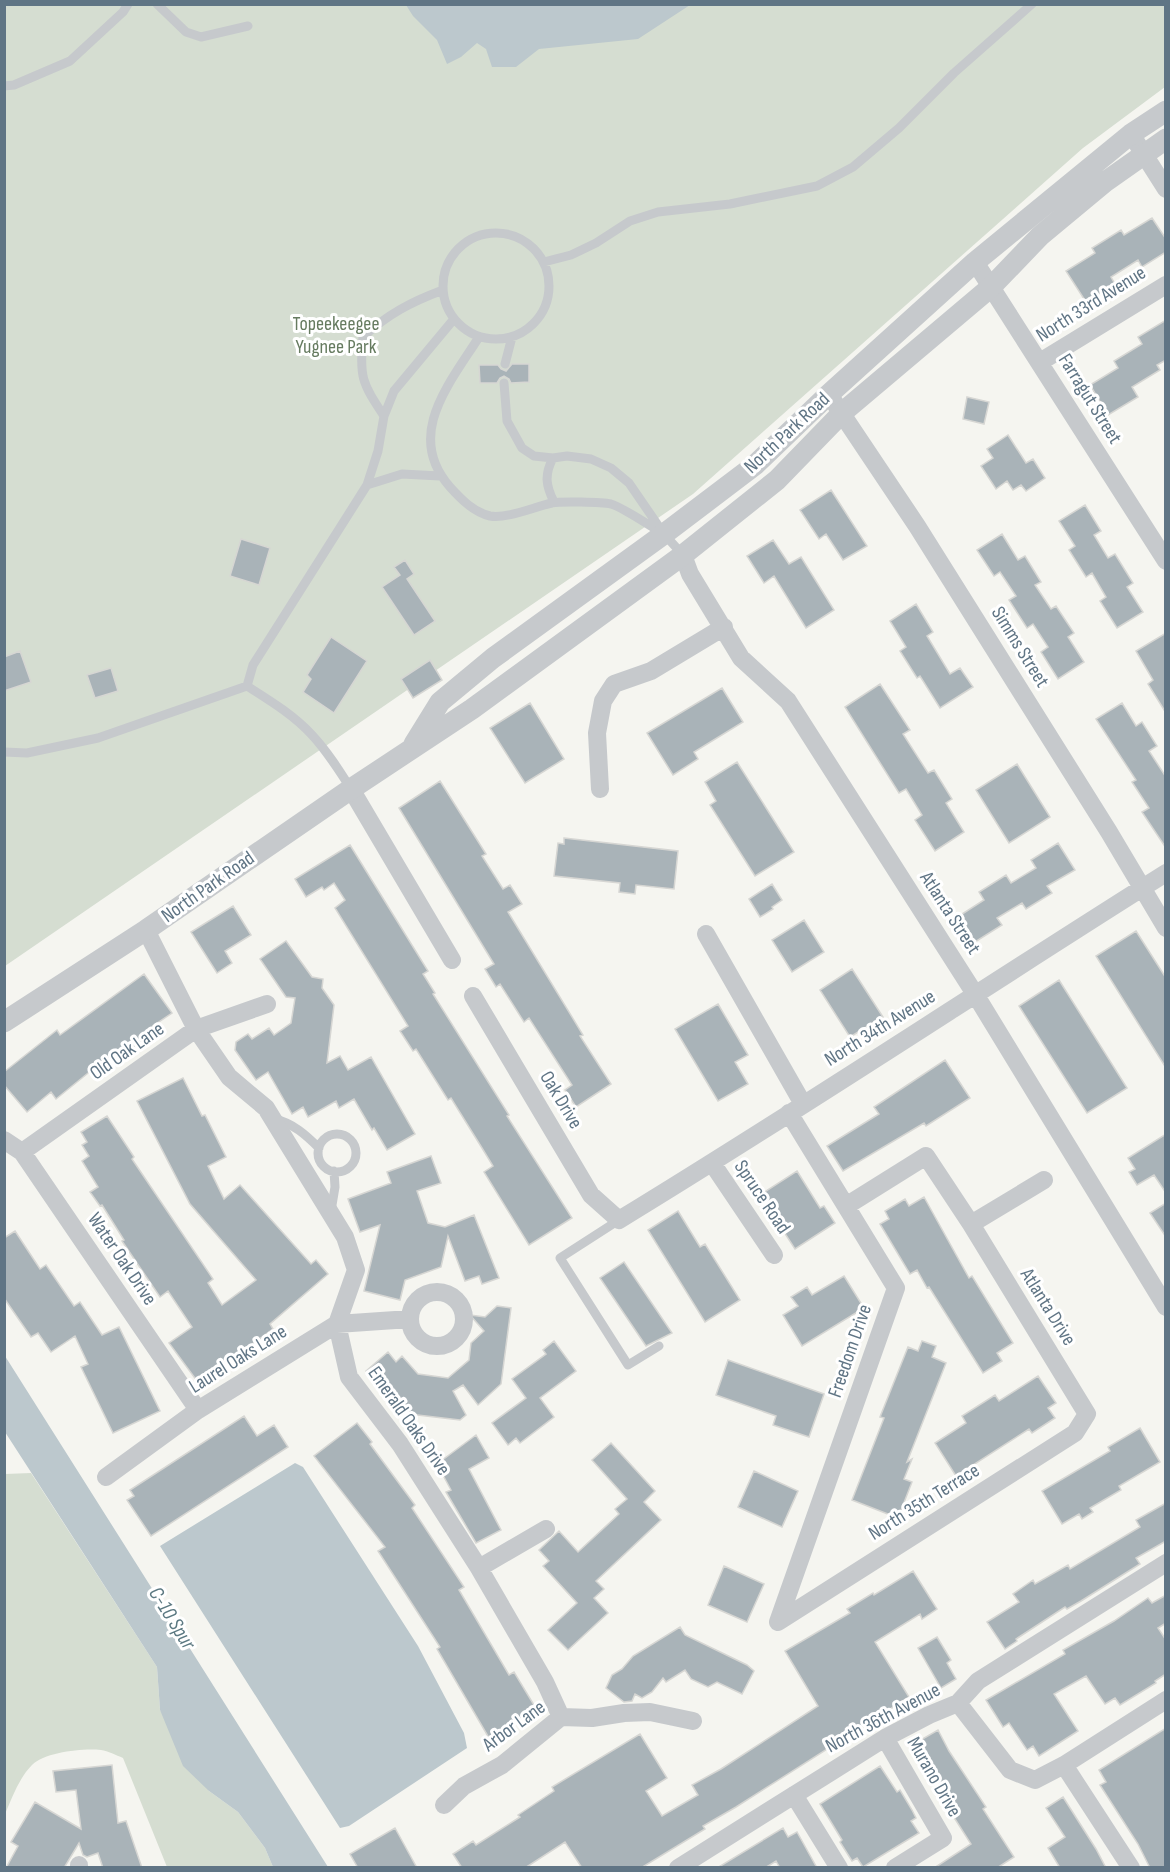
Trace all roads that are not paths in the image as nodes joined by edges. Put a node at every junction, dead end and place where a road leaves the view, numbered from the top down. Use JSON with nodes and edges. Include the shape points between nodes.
{"nodes":[{"id":1,"x":128,"y":4,"type":"edge"},
{"id":2,"x":157,"y":4,"type":"edge"},
{"id":3,"x":1032,"y":4,"type":"edge"},
{"id":4,"x":248,"y":26,"type":"dead end"},
{"id":5,"x":4,"y":86,"type":"edge"},
{"id":6,"x":1166,"y":111,"type":"edge"},
{"id":7,"x":1131,"y":134,"type":"junction"},
{"id":8,"x":1166,"y":140,"type":"edge"},
{"id":9,"x":1143,"y":154,"type":"junction"},
{"id":10,"x":1166,"y":189,"type":"edge"},
{"id":11,"x":544,"y":262,"type":"junction"},
{"id":12,"x":975,"y":262,"type":"junction"},
{"id":13,"x":1166,"y":285,"type":"edge"},
{"id":14,"x":991,"y":286,"type":"junction"},
{"id":15,"x":443,"y":290,"type":"junction"},
{"id":16,"x":454,"y":319,"type":"junction"},
{"id":17,"x":479,"y":337,"type":"junction"},
{"id":18,"x":512,"y":337,"type":"junction"},
{"id":19,"x":1040,"y":362,"type":"junction"},
{"id":20,"x":505,"y":364,"type":"dead end"},
{"id":21,"x":504,"y":383,"type":"dead end"},
{"id":22,"x":828,"y":394,"type":"junction"},
{"id":23,"x":843,"y":412,"type":"junction"},
{"id":24,"x":384,"y":416,"type":"junction"},
{"id":25,"x":554,"y":458,"type":"junction"},
{"id":26,"x":440,"y":476,"type":"junction"},
{"id":27,"x":367,"y":484,"type":"junction"},
{"id":28,"x":554,"y":502,"type":"junction"},
{"id":29,"x":664,"y":534,"type":"junction"},
{"id":30,"x":683,"y":555,"type":"junction"},
{"id":31,"x":1166,"y":561,"type":"edge"},
{"id":32,"x":724,"y":627,"type":"junction"},
{"id":33,"x":247,"y":686,"type":"junction"},
{"id":34,"x":410,"y":750,"type":"junction"},
{"id":35,"x":4,"y":752,"type":"edge"},
{"id":36,"x":351,"y":789,"type":"junction"},
{"id":37,"x":600,"y":789,"type":"dead end"},
{"id":38,"x":1166,"y":873,"type":"edge"},
{"id":39,"x":1140,"y":888,"type":"junction"},
{"id":40,"x":1166,"y":928,"type":"edge"},
{"id":41,"x":146,"y":930,"type":"junction"},
{"id":42,"x":706,"y":934,"type":"dead end"},
{"id":43,"x":452,"y":960,"type":"dead end"},
{"id":44,"x":975,"y":994,"type":"junction"},
{"id":45,"x":473,"y":996,"type":"dead end"},
{"id":46,"x":267,"y":1004,"type":"dead end"},
{"id":47,"x":4,"y":1022,"type":"edge"},
{"id":48,"x":196,"y":1029,"type":"junction"},
{"id":49,"x":796,"y":1108,"type":"junction"},
{"id":50,"x":272,"y":1119,"type":"junction"},
{"id":51,"x":4,"y":1140,"type":"edge"},
{"id":52,"x":319,"y":1148,"type":"junction"},
{"id":53,"x":22,"y":1152,"type":"junction"},
{"id":54,"x":712,"y":1163,"type":"junction"},
{"id":55,"x":334,"y":1172,"type":"junction"},
{"id":56,"x":1044,"y":1180,"type":"dead end"},
{"id":57,"x":846,"y":1206,"type":"junction"},
{"id":58,"x":330,"y":1213,"type":"junction"},
{"id":59,"x":619,"y":1220,"type":"junction"},
{"id":60,"x":971,"y":1224,"type":"junction"},
{"id":61,"x":774,"y":1255,"type":"dead end"},
{"id":62,"x":1166,"y":1307,"type":"edge"},
{"id":63,"x":410,"y":1319,"type":"dead end"},
{"id":64,"x":337,"y":1324,"type":"junction"},
{"id":65,"x":659,"y":1346,"type":"dead end"},
{"id":66,"x":198,"y":1410,"type":"junction"},
{"id":67,"x":1087,"y":1414,"type":"joint"},
{"id":68,"x":106,"y":1478,"type":"dead end"},
{"id":69,"x":546,"y":1529,"type":"dead end"},
{"id":70,"x":1166,"y":1563,"type":"edge"},
{"id":71,"x":479,"y":1568,"type":"junction"},
{"id":72,"x":778,"y":1622,"type":"joint"},
{"id":73,"x":1166,"y":1700,"type":"edge"},
{"id":74,"x":958,"y":1703,"type":"junction"},
{"id":75,"x":561,"y":1718,"type":"junction"},
{"id":76,"x":693,"y":1721,"type":"dead end"},
{"id":77,"x":885,"y":1738,"type":"junction"},
{"id":78,"x":1064,"y":1765,"type":"junction"},
{"id":79,"x":794,"y":1795,"type":"junction"},
{"id":80,"x":444,"y":1805,"type":"dead end"},
{"id":81,"x":704,"y":1860,"type":"edge"},
{"id":82,"x":678,"y":1868,"type":"edge"},
{"id":83,"x":840,"y":1868,"type":"edge"},
{"id":84,"x":896,"y":1868,"type":"edge"},
{"id":85,"x":1131,"y":1868,"type":"edge"}],
"edges":[{"from":1,"to":5,"type":"lane","via":[[70,61]]},
{"from":2,"to":4,"type":"lane","via":[[186,32],[201,37]]},
{"from":3,"to":11,"type":"lane","via":[[853,167],[817,186],[730,204],[658,212],[630,221],[571,255]]},
{"from":6,"to":7,"type":"street","name":"North Park Road"},
{"from":7,"to":9,"type":"street"},
{"from":7,"to":12,"type":"street","name":"North Park Road"},
{"from":8,"to":9,"type":"street","name":"North Park Road"},
{"from":9,"to":10,"type":"street"},
{"from":9,"to":14,"type":"street","name":"North Park Road","via":[[1040,236]]},
{"from":11,"to":15,"type":"lane","via":[[533,247],[518,237],[500,232],[481,234],[452,255],[444,272]]},
{"from":11,"to":18,"type":"lane","via":[[549,279],[548,298],[541,315],[529,328]]},
{"from":12,"to":14,"type":"street","name":"Farragut Street"},
{"from":12,"to":22,"type":"street","name":"North Park Road"},
{"from":13,"to":19,"type":"street","name":"North 33rd Avenue"},
{"from":14,"to":19,"type":"street","name":"Farragut Street"},
{"from":14,"to":23,"type":"street","name":"North Park Road"},
{"from":15,"to":16,"type":"lane"},
{"from":15,"to":24,"type":"lane","via":[[384,318],[363,337],[360,365],[366,389]]},
{"from":16,"to":17,"type":"lane"},
{"from":16,"to":24,"type":"lane","via":[[394,391]]},
{"from":17,"to":18,"type":"lane"},
{"from":17,"to":26,"type":"lane","via":[[432,417],[430,448]]},
{"from":18,"to":20,"type":"lane"},
{"from":19,"to":31,"type":"street","name":"Farragut Street"},
{"from":21,"to":25,"type":"lane","via":[[507,421],[522,448],[534,456]]},
{"from":22,"to":23,"type":"street","name":"Simms Street"},
{"from":22,"to":29,"type":"street","name":"North Park Road","via":[[759,462]]},
{"from":23,"to":30,"type":"street","name":"North Park Road","via":[[777,480]]},
{"from":23,"to":39,"type":"street","name":"Simms Street"},
{"from":24,"to":27,"type":"lane"},
{"from":25,"to":28,"type":"lane","via":[[546,485]]},
{"from":25,"to":29,"type":"lane","via":[[591,459],[611,468],[629,483]]},
{"from":26,"to":27,"type":"lane","via":[[402,474]]},
{"from":26,"to":28,"type":"lane","via":[[465,503],[490,516],[518,513]]},
{"from":27,"to":33,"type":"lane","via":[[253,665]]},
{"from":28,"to":29,"type":"lane","via":[[611,504]]},
{"from":29,"to":30,"type":"lane"},
{"from":29,"to":34,"type":"street","name":"North Park Road","via":[[493,658],[440,702]]},
{"from":30,"to":32,"type":"street","name":"Atlanta Street","via":[[690,574]]},
{"from":30,"to":34,"type":"street","name":"North Park Road"},
{"from":32,"to":37,"type":"street","via":[[651,671],[614,684],[603,701],[597,733]]},
{"from":32,"to":44,"type":"street","name":"Atlanta Street","via":[[741,658],[788,701]]},
{"from":33,"to":35,"type":"lane","via":[[98,738],[27,753]]},
{"from":33,"to":36,"type":"lane","via":[[310,733]]},
{"from":34,"to":36,"type":"street","name":"North Park Road"},
{"from":36,"to":41,"type":"street","name":"North Park Road"},
{"from":36,"to":43,"type":"street"},
{"from":38,"to":39,"type":"street","name":"North 34th Avenue"},
{"from":39,"to":40,"type":"street","name":"Simms Street"},
{"from":39,"to":44,"type":"street","name":"North 34th Avenue"},
{"from":41,"to":47,"type":"street","name":"North Park Road"},
{"from":41,"to":48,"type":"street"},
{"from":42,"to":49,"type":"street","name":"Freedom Drive"},
{"from":44,"to":49,"type":"street","name":"North 34th Avenue"},
{"from":44,"to":62,"type":"street","name":"Atlanta Street"},
{"from":45,"to":59,"type":"street","name":"Oak Drive","via":[[591,1195]]},
{"from":46,"to":48,"type":"street","name":"Old Oak Lane"},
{"from":48,"to":50,"type":"street","via":[[229,1077],[266,1108]]},
{"from":48,"to":53,"type":"street","name":"Old Oak Lane"},
{"from":49,"to":54,"type":"street","name":"North 34th Avenue"},
{"from":49,"to":57,"type":"street","name":"Freedom Drive"},
{"from":50,"to":52,"type":"lane","via":[[302,1131]]},
{"from":50,"to":58,"type":"street"},
{"from":51,"to":53,"type":"street","name":"Water Oak Drive"},
{"from":52,"to":55,"type":"lane","via":[[320,1160]]},
{"from":52,"to":55,"type":"lane","via":[[327,1138],[339,1134],[354,1144],[354,1162],[345,1170]]},
{"from":53,"to":66,"type":"street","name":"Water Oak Drive"},
{"from":54,"to":59,"type":"street","name":"North 34th Avenue"},
{"from":54,"to":61,"type":"street","name":"Spruce Road"},
{"from":55,"to":58,"type":"lane"},
{"from":56,"to":60,"type":"street"},
{"from":57,"to":60,"type":"street","name":"Atlanta Drive","via":[[926,1156]]},
{"from":57,"to":72,"type":"street","name":"Freedom Drive","via":[[896,1288]]},
{"from":58,"to":64,"type":"street","via":[[345,1237],[356,1269]]},
{"from":59,"to":65,"type":"lane","via":[[560,1258],[628,1365]]},
{"from":60,"to":67,"type":"street","name":"Atlanta Drive"},
{"from":63,"to":64,"type":"street","name":"Laurel Oaks Lane"},
{"from":64,"to":66,"type":"street","name":"Laurel Oaks Lane"},
{"from":64,"to":71,"type":"street","name":"Emerald Oaks Drive","via":[[349,1377],[400,1444]]},
{"from":66,"to":68,"type":"street","name":"Laurel Oaks Lane"},
{"from":67,"to":72,"type":"street","name":"North 35th Terrace","via":[[1075,1433]]},
{"from":69,"to":71,"type":"street"},
{"from":70,"to":74,"type":"street","name":"North 36th Avenue","via":[[978,1681]]},
{"from":71,"to":75,"type":"street","name":"Emerald Oaks Drive","via":[[545,1682]]},
{"from":73,"to":78,"type":"street"},
{"from":74,"to":77,"type":"street","name":"North 36th Avenue"},
{"from":74,"to":78,"type":"street","via":[[1010,1770],[1035,1780]]},
{"from":75,"to":76,"type":"street","name":"Arbor Lane","via":[[650,1712]]},
{"from":75,"to":80,"type":"street","name":"Arbor Lane","via":[[502,1765],[464,1786]]},
{"from":77,"to":79,"type":"street","name":"North 36th Avenue"},
{"from":77,"to":84,"type":"street","name":"Murano Drive","via":[[943,1838]]},
{"from":78,"to":85,"type":"street"},
{"from":79,"to":81,"type":"street","name":"North 36th Avenue"},
{"from":79,"to":83,"type":"street"},
{"from":81,"to":82,"type":"street","name":"North 36th Avenue"}]}
